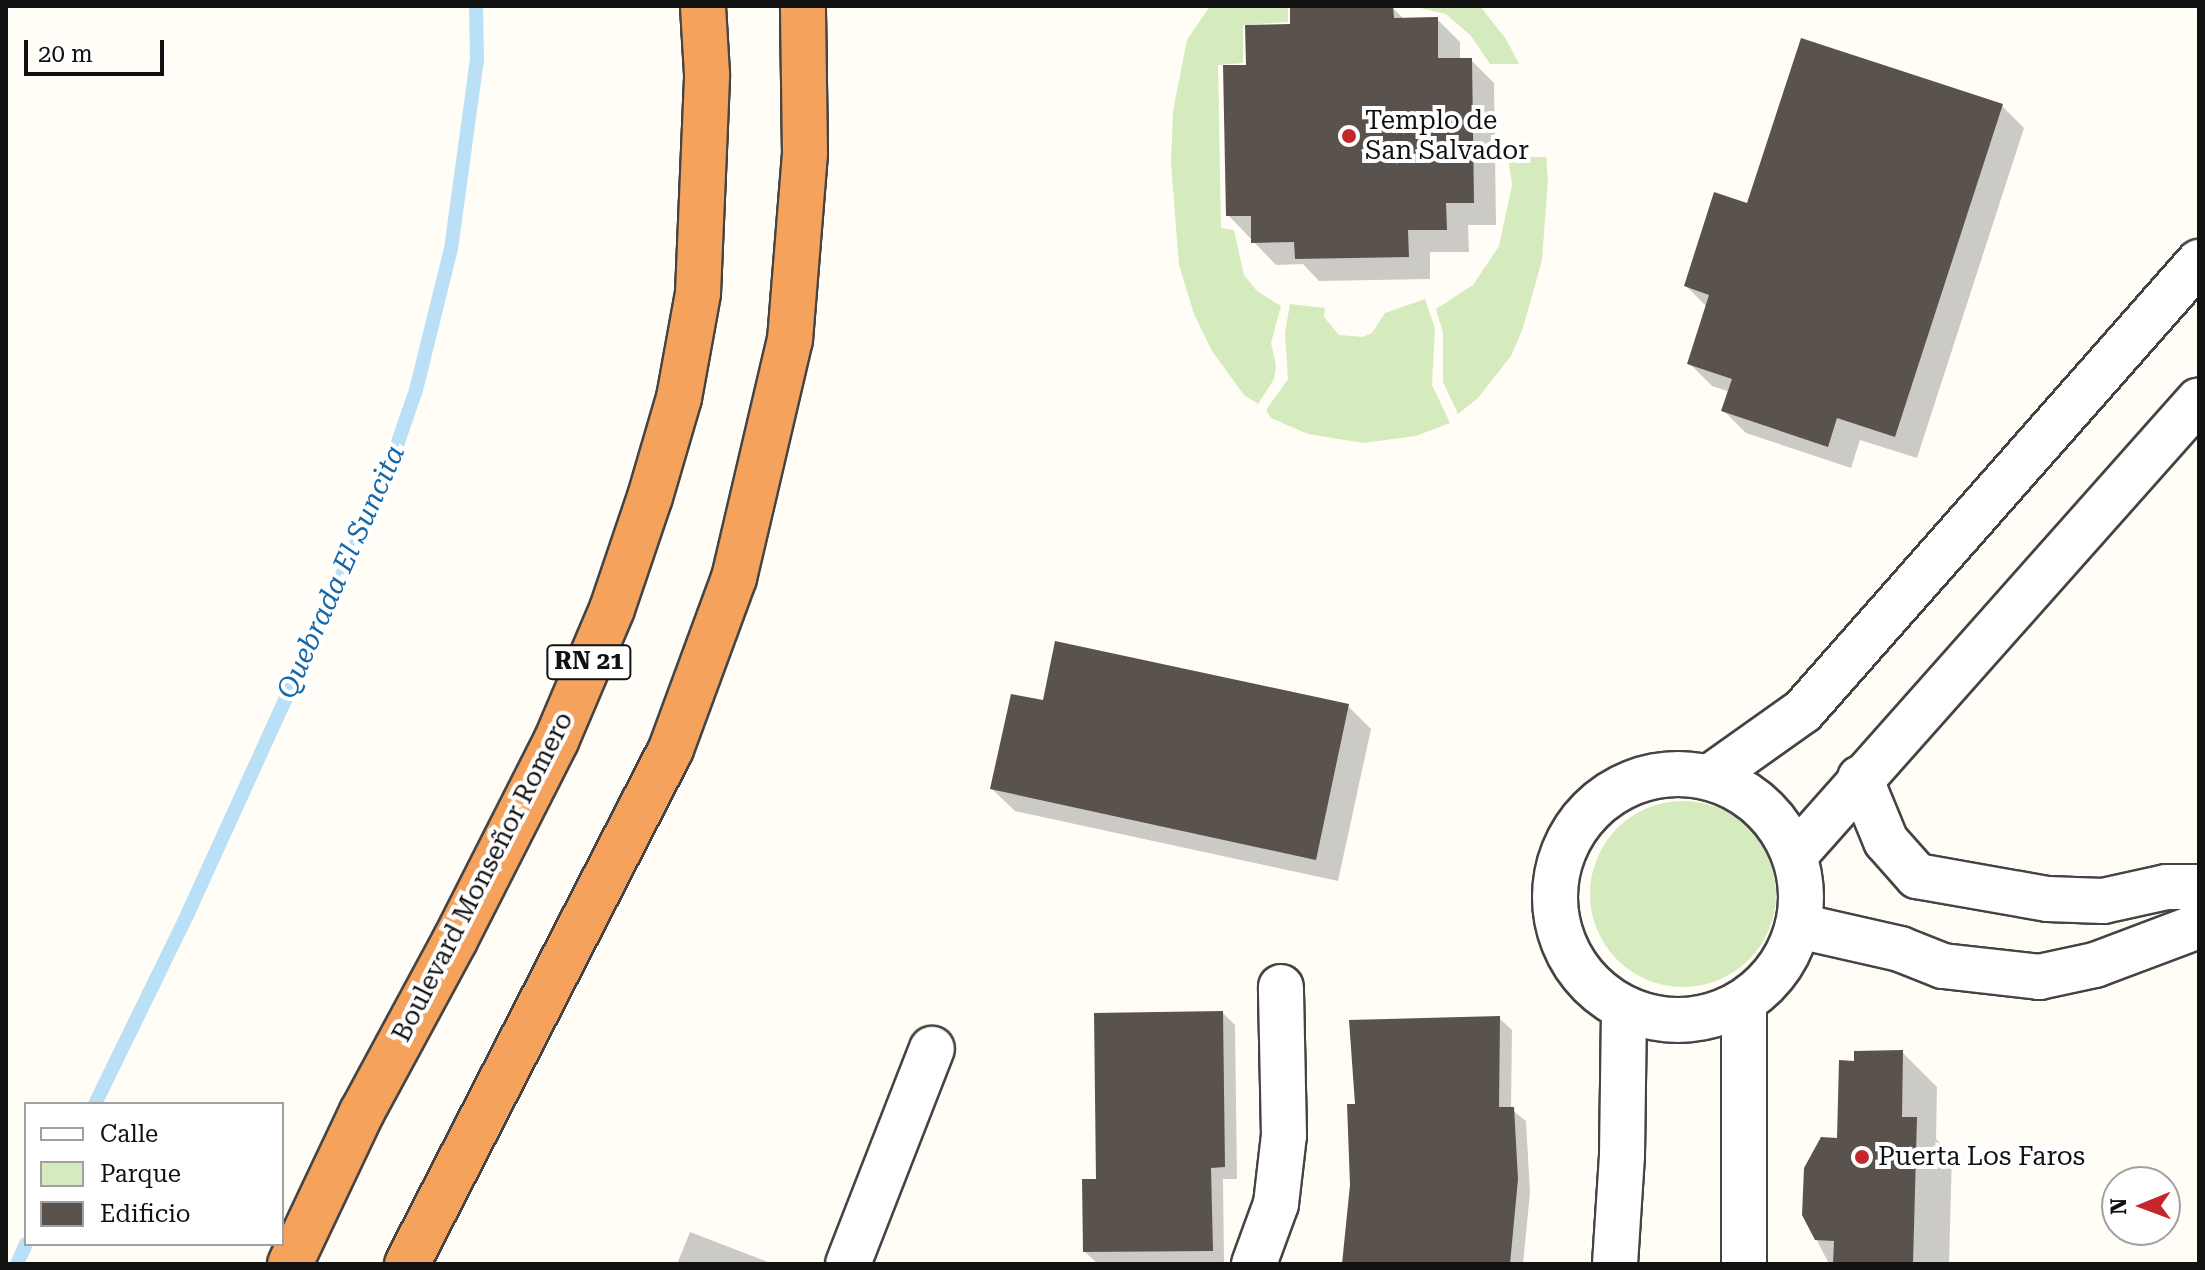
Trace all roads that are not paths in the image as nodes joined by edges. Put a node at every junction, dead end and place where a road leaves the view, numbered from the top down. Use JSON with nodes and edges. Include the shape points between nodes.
{"nodes":[{"id":1,"x":703,"y":6,"type":"edge"},
{"id":2,"x":803,"y":6,"type":"edge"},
{"id":3,"x":2199,"y":262,"type":"edge"},
{"id":4,"x":2199,"y":400,"type":"edge"},
{"id":5,"x":1710,"y":777,"type":"junction"},
{"id":6,"x":1860,"y":778,"type":"junction"},
{"id":7,"x":1795,"y":855,"type":"junction"},
{"id":8,"x":2199,"y":887,"type":"edge"},
{"id":9,"x":1799,"y":926,"type":"junction"},
{"id":10,"x":2199,"y":926,"type":"edge"},
{"id":11,"x":1281,"y":987,"type":"dead end"},
{"id":12,"x":1744,"y":1003,"type":"junction"},
{"id":13,"x":1624,"y":1010,"type":"junction"},
{"id":14,"x":932,"y":1049,"type":"dead end"},
{"id":15,"x":290,"y":1264,"type":"edge"},
{"id":16,"x":407,"y":1264,"type":"edge"},
{"id":17,"x":848,"y":1264,"type":"edge"},
{"id":18,"x":1254,"y":1264,"type":"edge"},
{"id":19,"x":1615,"y":1264,"type":"edge"},
{"id":20,"x":1744,"y":1264,"type":"edge"}],
"edges":[{"from":1,"to":15,"type":"highway","name":"Boulevard Monseñor Romero","number":"RN 21","via":[[707,74],[698,293],[679,398],[650,497],[612,609],[556,741],[362,1112]]},
{"from":2,"to":16,"type":"highway","via":[[805,154],[790,340],[734,578],[671,749]]},
{"from":3,"to":5,"type":"street","via":[[1803,711]]},
{"from":4,"to":6,"type":"street"},
{"from":5,"to":7,"type":"street","via":[[1747,793],[1776,820]]},
{"from":5,"to":13,"type":"street","via":[[1672,772],[1634,780],[1599,800],[1574,830],[1557,868],[1554,911],[1566,951],[1590,985]]},
{"from":6,"to":7,"type":"street"},
{"from":6,"to":8,"type":"street","via":[[1886,841],[1917,876],[2061,900],[2103,901],[2166,887]]},
{"from":7,"to":9,"type":"street","via":[[1802,890]]},
{"from":9,"to":10,"type":"street","via":[[1900,949],[1943,966],[2039,977],[2095,965]]},
{"from":9,"to":12,"type":"street","via":[[1787,957]]},
{"from":11,"to":18,"type":"street","via":[[1284,1135],[1276,1204]]},
{"from":12,"to":13,"type":"street","via":[[1706,1019],[1664,1021]]},
{"from":12,"to":20,"type":"street"},
{"from":13,"to":19,"type":"street"},
{"from":14,"to":17,"type":"street"}]}
